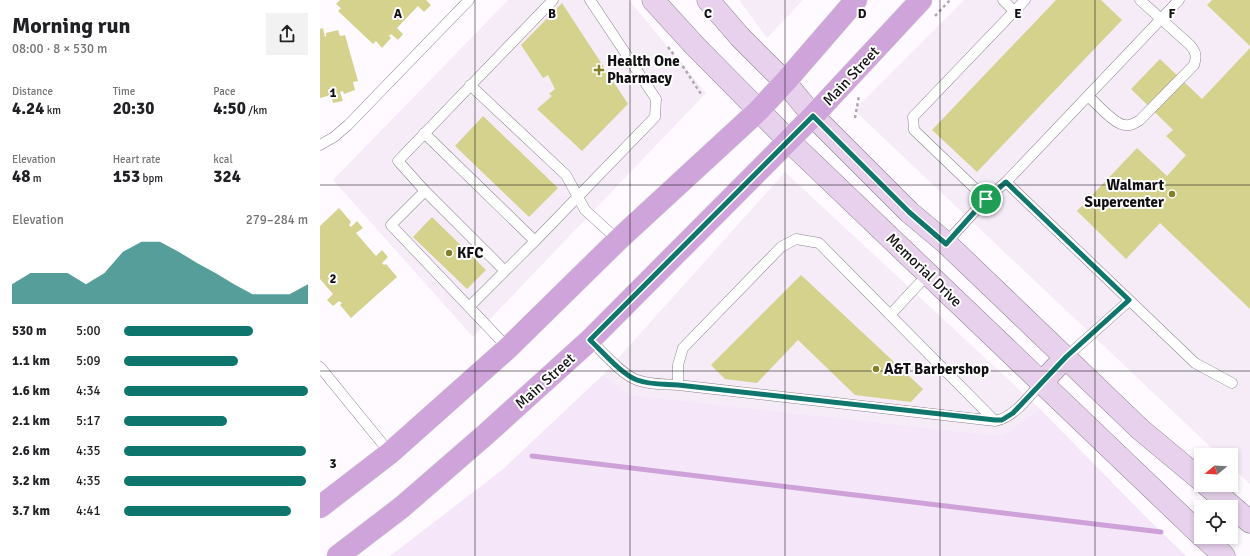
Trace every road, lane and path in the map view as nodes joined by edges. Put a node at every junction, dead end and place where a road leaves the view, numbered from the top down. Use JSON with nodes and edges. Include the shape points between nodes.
{"nodes":[{"id":1,"x":469,"y":0,"type":"edge"},
{"id":2,"x":553,"y":0,"type":"edge"},
{"id":3,"x":590,"y":0,"type":"edge"},
{"id":4,"x":653,"y":0,"type":"edge"},
{"id":5,"x":708,"y":0,"type":"edge"},
{"id":6,"x":856,"y":0,"type":"edge"},
{"id":7,"x":921,"y":0,"type":"edge"},
{"id":8,"x":1003,"y":0,"type":"edge"},
{"id":9,"x":1025,"y":0,"type":"edge"},
{"id":10,"x":1140,"y":0,"type":"edge"},
{"id":11,"x":1179,"y":0,"type":"edge"},
{"id":12,"x":1014,"y":11,"type":"junction"},
{"id":13,"x":1161,"y":19,"type":"junction"},
{"id":14,"x":664,"y":43,"type":"dead end"},
{"id":15,"x":785,"y":82,"type":"junction"},
{"id":16,"x":470,"y":85,"type":"junction"},
{"id":17,"x":701,"y":94,"type":"dead end"},
{"id":18,"x":1088,"y":96,"type":"junction"},
{"id":19,"x":758,"y":111,"type":"junction"},
{"id":20,"x":813,"y":116,"type":"junction"},
{"id":21,"x":424,"y":133,"type":"junction"},
{"id":22,"x":789,"y":141,"type":"junction"},
{"id":23,"x":320,"y":144,"type":"edge"},
{"id":24,"x":1006,"y":182,"type":"junction"},
{"id":25,"x":425,"y":191,"type":"junction"},
{"id":26,"x":578,"y":197,"type":"junction"},
{"id":27,"x":986,"y":199,"type":"junction"},
{"id":28,"x":618,"y":240,"type":"junction"},
{"id":29,"x":536,"y":241,"type":"junction"},
{"id":30,"x":946,"y":244,"type":"junction"},
{"id":31,"x":505,"y":272,"type":"junction"},
{"id":32,"x":928,"y":274,"type":"junction"},
{"id":33,"x":1129,"y":300,"type":"junction"},
{"id":34,"x":470,"y":306,"type":"junction"},
{"id":35,"x":890,"y":315,"type":"junction"},
{"id":36,"x":590,"y":340,"type":"junction"},
{"id":37,"x":508,"y":348,"type":"junction"},
{"id":38,"x":1066,"y":357,"type":"junction"},
{"id":39,"x":320,"y":367,"type":"edge"},
{"id":40,"x":1041,"y":383,"type":"junction"},
{"id":41,"x":1232,"y":383,"type":"dead end"},
{"id":42,"x":678,"y":385,"type":"junction"},
{"id":43,"x":995,"y":420,"type":"junction"},
{"id":44,"x":390,"y":453,"type":"junction"},
{"id":45,"x":1194,"y":474,"type":"edge"},
{"id":46,"x":1215,"y":492,"type":"edge"},
{"id":47,"x":320,"y":508,"type":"edge"},
{"id":48,"x":1250,"y":522,"type":"edge"},
{"id":49,"x":1194,"y":527,"type":"edge"},
{"id":50,"x":1211,"y":544,"type":"edge"},
{"id":51,"x":349,"y":550,"type":"edge"},
{"id":52,"x":1224,"y":556,"type":"edge"}],
"edges":[{"from":1,"to":23,"type":"lane","via":[[348,125],[334,137]]},
{"from":2,"to":16,"type":"lane"},
{"from":3,"to":26,"type":"lane","via":[[656,98],[655,117]]},
{"from":4,"to":19,"type":"street","name":"Memorial Drive"},
{"from":5,"to":15,"type":"street","name":"Memorial Drive","via":[[740,37]]},
{"from":6,"to":15,"type":"main road"},
{"from":7,"to":20,"type":"main road","name":"Main Street"},
{"from":8,"to":12,"type":"lane"},
{"from":9,"to":12,"type":"lane"},
{"from":10,"to":13,"type":"lane"},
{"from":11,"to":13,"type":"lane"},
{"from":12,"to":27,"type":"lane","via":[[913,118],[914,130]]},
{"from":13,"to":18,"type":"lane"},
{"from":13,"to":18,"type":"lane","via":[[1195,51],[1194,66],[1132,125],[1124,126],[1116,122]]},
{"from":14,"to":17,"type":"path"},
{"from":15,"to":19,"type":"main road"},
{"from":15,"to":20,"type":"street","name":"Memorial Drive"},
{"from":16,"to":21,"type":"lane"},
{"from":16,"to":26,"type":"lane","via":[[566,176]]},
{"from":18,"to":24,"type":"lane"},
{"from":19,"to":22,"type":"street","name":"Memorial Drive"},
{"from":19,"to":28,"type":"main road"},
{"from":20,"to":22,"type":"main road","name":"Main Street"},
{"from":20,"to":30,"type":"street","name":"Memorial Drive","via":[[909,212]]},
{"from":21,"to":25,"type":"lane","via":[[398,161]]},
{"from":21,"to":29,"type":"lane"},
{"from":22,"to":32,"type":"street","name":"Memorial Drive"},
{"from":22,"to":36,"type":"main road","name":"Main Street"},
{"from":24,"to":27,"type":"lane"},
{"from":24,"to":33,"type":"lane"},
{"from":25,"to":31,"type":"lane"},
{"from":25,"to":34,"type":"lane","via":[[391,225]]},
{"from":26,"to":28,"type":"lane","via":[[585,210]]},
{"from":26,"to":29,"type":"lane"},
{"from":27,"to":30,"type":"lane"},
{"from":28,"to":37,"type":"main road"},
{"from":29,"to":31,"type":"lane"},
{"from":30,"to":38,"type":"street","name":"Memorial Drive"},
{"from":31,"to":34,"type":"lane"},
{"from":32,"to":35,"type":"lane"},
{"from":32,"to":40,"type":"street","name":"Memorial Drive"},
{"from":33,"to":38,"type":"lane"},
{"from":33,"to":41,"type":"lane","via":[[1195,363]]},
{"from":34,"to":37,"type":"lane"},
{"from":35,"to":42,"type":"lane","via":[[819,243],[796,239],[781,247],[683,348],[678,366]]},
{"from":35,"to":43,"type":"lane"},
{"from":36,"to":42,"type":"lane","via":[[624,373],[636,380],[652,384]]},
{"from":36,"to":51,"type":"main road","name":"Main Street","via":[[408,502]]},
{"from":37,"to":44,"type":"main road"},
{"from":38,"to":40,"type":"street"},
{"from":38,"to":45,"type":"street","name":"Memorial Drive","via":[[1141,430]]},
{"from":39,"to":44,"type":"lane"},
{"from":40,"to":43,"type":"lane","via":[[1013,413],[1002,420]]},
{"from":40,"to":49,"type":"street","name":"Memorial Drive"},
{"from":42,"to":43,"type":"lane"},
{"from":44,"to":47,"type":"main road"},
{"from":46,"to":48,"type":"street"},
{"from":50,"to":52,"type":"street"}]}
